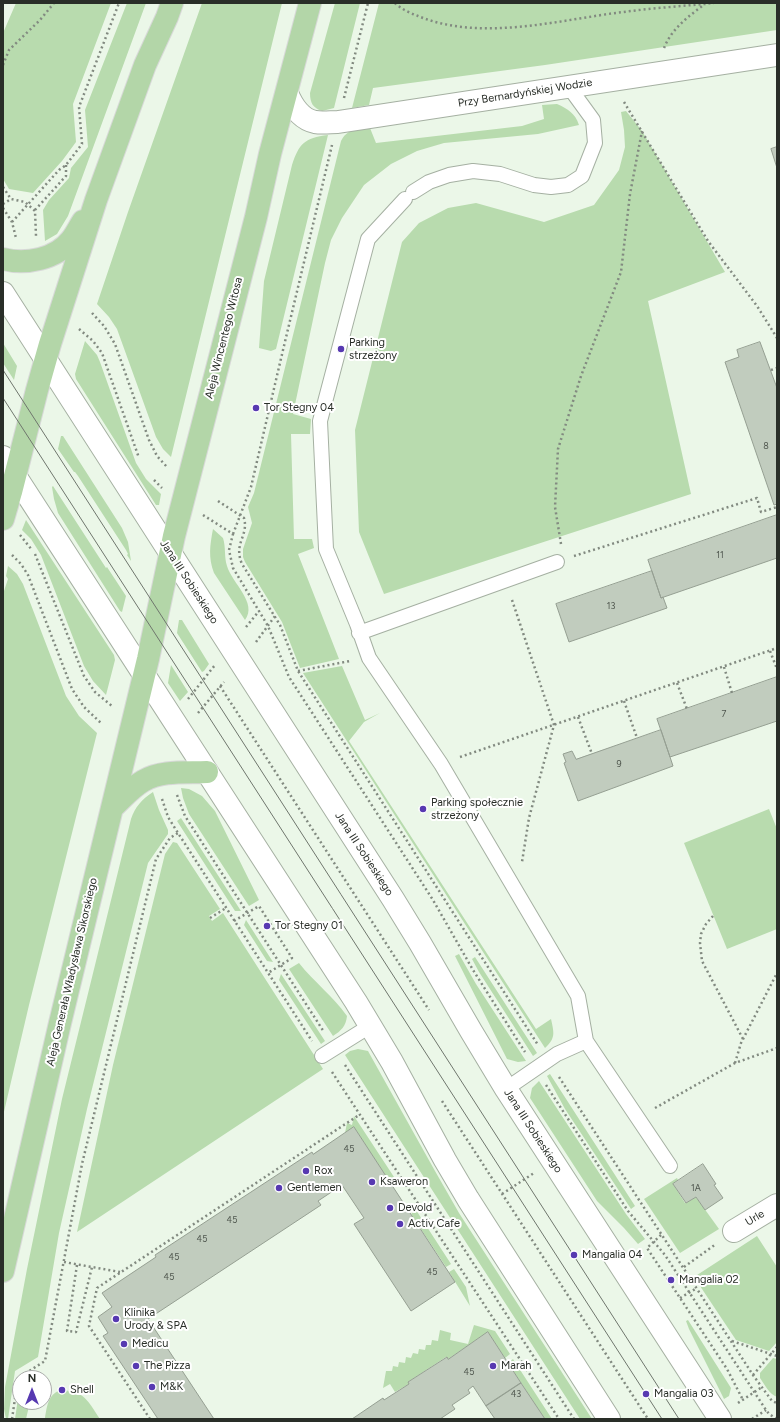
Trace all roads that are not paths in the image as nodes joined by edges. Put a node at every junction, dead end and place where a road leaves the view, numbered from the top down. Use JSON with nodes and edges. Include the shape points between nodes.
{"nodes":[{"id":1,"x":172,"y":3,"type":"edge"},
{"id":2,"x":310,"y":3,"type":"edge"},
{"id":3,"x":777,"y":55,"type":"edge"},
{"id":4,"x":570,"y":87,"type":"junction"},
{"id":5,"x":287,"y":93,"type":"junction"},
{"id":6,"x":96,"y":200,"type":"junction"},
{"id":7,"x":3,"y":259,"type":"edge"},
{"id":8,"x":3,"y":293,"type":"edge"},
{"id":9,"x":45,"y":360,"type":"junction"},
{"id":10,"x":3,"y":457,"type":"edge"},
{"id":11,"x":15,"y":476,"type":"junction"},
{"id":12,"x":10,"y":526,"type":"edge"},
{"id":13,"x":170,"y":553,"type":"junction"},
{"id":14,"x":560,"y":561,"type":"road end"},
{"id":15,"x":359,"y":632,"type":"junction"},
{"id":16,"x":144,"y":675,"type":"junction"},
{"id":17,"x":207,"y":772,"type":"junction"},
{"id":18,"x":112,"y":808,"type":"junction"},
{"id":19,"x":370,"y":1026,"type":"junction"},
{"id":20,"x":586,"y":1041,"type":"junction"},
{"id":21,"x":322,"y":1056,"type":"road end"},
{"id":22,"x":506,"y":1089,"type":"junction"},
{"id":23,"x":670,"y":1166,"type":"dead end"},
{"id":24,"x":777,"y":1205,"type":"edge"},
{"id":25,"x":734,"y":1231,"type":"road end"},
{"id":26,"x":3,"y":1271,"type":"edge"},
{"id":27,"x":726,"y":1413,"type":"edge"},
{"id":28,"x":609,"y":1419,"type":"edge"}],
"edges":[{"from":1,"to":6,"type":"main road","via":[[145,65]]},
{"from":2,"to":5,"type":"main road","name":"Aleja Wincentego Witosa"},
{"from":3,"to":4,"type":"main road","name":"Przy Bernardyńskiej Wodzie"},
{"from":4,"to":5,"type":"main road","name":"Przy Bernardyńskiej Wodzie","via":[[338,122],[315,122],[302,115],[292,106]]},
{"from":4,"to":15,"type":"lane","via":[[593,120],[595,143],[582,176],[568,184],[552,187],[534,185],[500,174],[473,171],[449,175],[429,182],[409,196],[368,239],[320,420],[326,549]]},
{"from":5,"to":13,"type":"main road","name":"Aleja Wincentego Witosa"},
{"from":6,"to":7,"type":"main road","via":[[70,241],[62,248],[37,260]]},
{"from":6,"to":9,"type":"main road"},
{"from":8,"to":9,"type":"main road","name":"Jana III Sobieskiego"},
{"from":9,"to":11,"type":"main road"},
{"from":9,"to":13,"type":"main road","name":"Jana III Sobieskiego"},
{"from":10,"to":11,"type":"main road"},
{"from":11,"to":12,"type":"main road"},
{"from":11,"to":16,"type":"main road"},
{"from":13,"to":16,"type":"main road","name":"Aleja Wincentego Witosa"},
{"from":13,"to":22,"type":"main road","name":"Jana III Sobieskiego","via":[[408,923]]},
{"from":14,"to":15,"type":"lane"},
{"from":15,"to":20,"type":"lane","via":[[369,658],[441,764],[578,996]]},
{"from":16,"to":17,"type":"main road"},
{"from":16,"to":18,"type":"main road","name":"Aleja Generała Władysława Sikorskiego"},
{"from":17,"to":18,"type":"main road","via":[[165,774],[149,779],[138,784]]},
{"from":17,"to":19,"type":"main road"},
{"from":18,"to":26,"type":"main road","name":"Aleja Generała Władysława Sikorskiego"},
{"from":19,"to":21,"type":"lane"},
{"from":19,"to":28,"type":"main road","via":[[471,1205]]},
{"from":20,"to":22,"type":"lane","via":[[557,1054]]},
{"from":20,"to":23,"type":"lane"},
{"from":22,"to":27,"type":"main road","name":"Jana III Sobieskiego"},
{"from":24,"to":25,"type":"main road","name":"Urle"}]}
